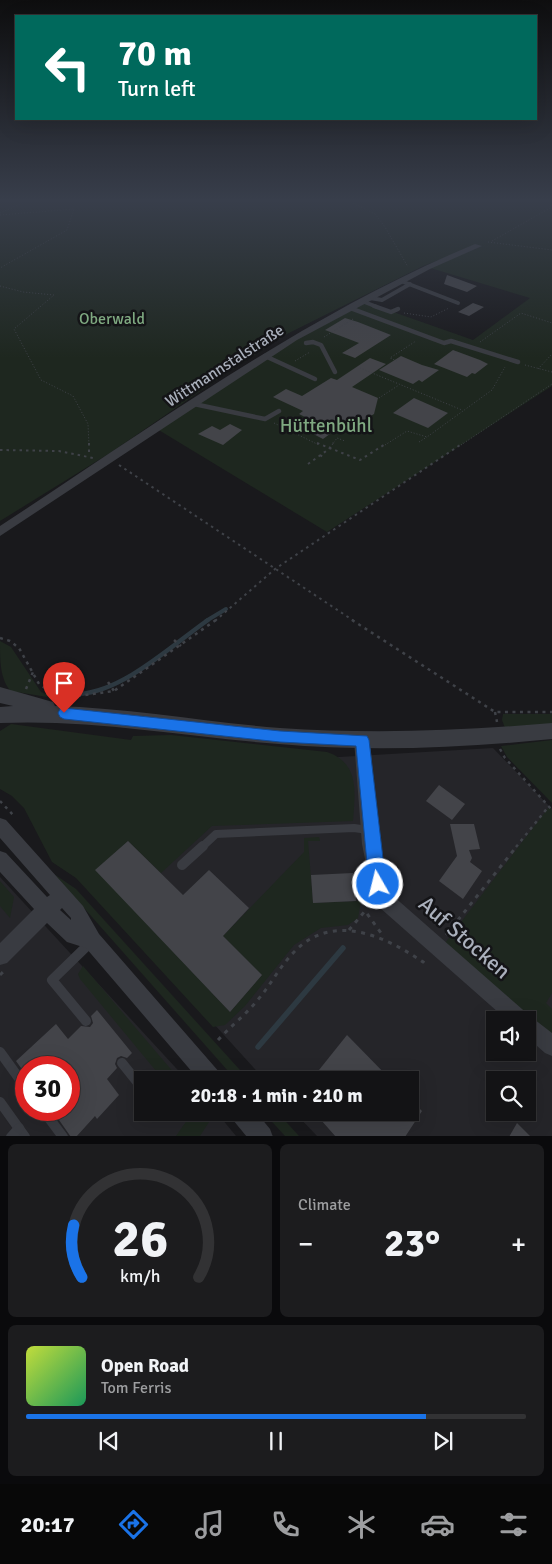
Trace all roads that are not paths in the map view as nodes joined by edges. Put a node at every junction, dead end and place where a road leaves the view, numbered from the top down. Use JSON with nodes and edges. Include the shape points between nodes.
{"nodes":[{"id":1,"x":465,"y":252,"type":"edge"},
{"id":2,"x":407,"y":280,"type":"junction"},
{"id":3,"x":366,"y":299,"type":"junction"},
{"id":4,"x":458,"y":303,"type":"road end"},
{"id":5,"x":350,"y":308,"type":"junction"},
{"id":6,"x":398,"y":310,"type":"dead end"},
{"id":7,"x":306,"y":343,"type":"dead end"},
{"id":8,"x":265,"y":356,"type":"junction"},
{"id":9,"x":518,"y":362,"type":"road end"},
{"id":10,"x":335,"y":372,"type":"dead end"},
{"id":11,"x":316,"y":379,"type":"dead end"},
{"id":12,"x":194,"y":404,"type":"junction"},
{"id":13,"x":214,"y":409,"type":"junction"},
{"id":14,"x":278,"y":411,"type":"dead end"},
{"id":15,"x":209,"y":414,"type":"dead end"},
{"id":16,"x":3,"y":528,"type":"edge"},
{"id":17,"x":0,"y":695,"type":"edge"},
{"id":18,"x":64,"y":713,"type":"junction"},
{"id":19,"x":0,"y":715,"type":"edge"},
{"id":20,"x":552,"y":731,"type":"edge"},
{"id":21,"x":362,"y":740,"type":"junction"},
{"id":22,"x":0,"y":826,"type":"edge"},
{"id":23,"x":370,"y":831,"type":"junction"},
{"id":24,"x":0,"y":859,"type":"edge"},
{"id":25,"x":182,"y":865,"type":"dead end"},
{"id":26,"x":61,"y":896,"type":"junction"},
{"id":27,"x":47,"y":910,"type":"junction"},
{"id":28,"x":92,"y":941,"type":"junction"},
{"id":29,"x":0,"y":956,"type":"edge"},
{"id":30,"x":512,"y":1011,"type":"edge"},
{"id":31,"x":86,"y":1021,"type":"dead end"},
{"id":32,"x":536,"y":1032,"type":"edge"},
{"id":33,"x":552,"y":1046,"type":"edge"},
{"id":34,"x":0,"y":1052,"type":"edge"},
{"id":35,"x":122,"y":1063,"type":"dead end"},
{"id":36,"x":197,"y":1071,"type":"edge"},
{"id":37,"x":15,"y":1073,"type":"edge"},
{"id":38,"x":134,"y":1078,"type":"edge"},
{"id":39,"x":0,"y":1102,"type":"edge"},
{"id":40,"x":51,"y":1121,"type":"edge"},
{"id":41,"x":250,"y":1121,"type":"edge"},
{"id":42,"x":18,"y":1134,"type":"edge"},
{"id":43,"x":63,"y":1136,"type":"edge"},
{"id":44,"x":262,"y":1136,"type":"edge"}],
"edges":[{"from":1,"to":2,"type":"street","name":"Wittmannstalstraße"},
{"from":2,"to":3,"type":"street","name":"Wittmannstalstraße"},
{"from":2,"to":4,"type":"lane"},
{"from":3,"to":5,"type":"street","name":"Wittmannstalstraße"},
{"from":3,"to":6,"type":"lane","via":[[391,312]]},
{"from":5,"to":8,"type":"street","name":"Wittmannstalstraße"},
{"from":5,"to":9,"type":"lane","via":[[444,343],[450,341]]},
{"from":7,"to":10,"type":"lane","via":[[321,345]]},
{"from":8,"to":11,"type":"lane"},
{"from":8,"to":12,"type":"street","name":"Wittmannstalstraße"},
{"from":12,"to":13,"type":"lane"},
{"from":12,"to":16,"type":"street","name":"Wittmannstalstraße"},
{"from":13,"to":14,"type":"lane","via":[[266,419]]},
{"from":13,"to":15,"type":"lane"},
{"from":17,"to":18,"type":"street"},
{"from":18,"to":19,"type":"street"},
{"from":18,"to":21,"type":"street","via":[[280,736]]},
{"from":20,"to":21,"type":"street","via":[[493,737]]},
{"from":21,"to":23,"type":"street","name":"Auf Stocken"},
{"from":22,"to":26,"type":"street"},
{"from":23,"to":25,"type":"lane","via":[[354,828],[216,834]]},
{"from":23,"to":30,"type":"street","name":"Auf Stocken","via":[[378,884],[385,901]]},
{"from":24,"to":27,"type":"street"},
{"from":26,"to":27,"type":"street"},
{"from":26,"to":28,"type":"street","via":[[77,912]]},
{"from":27,"to":28,"type":"street","via":[[74,935]]},
{"from":27,"to":29,"type":"street"},
{"from":28,"to":31,"type":"lane","via":[[52,980]]},
{"from":28,"to":36,"type":"street"},
{"from":32,"to":33,"type":"street"},
{"from":34,"to":37,"type":"lane"},
{"from":35,"to":38,"type":"lane"},
{"from":39,"to":42,"type":"lane"},
{"from":40,"to":43,"type":"lane"},
{"from":41,"to":44,"type":"street"}]}
